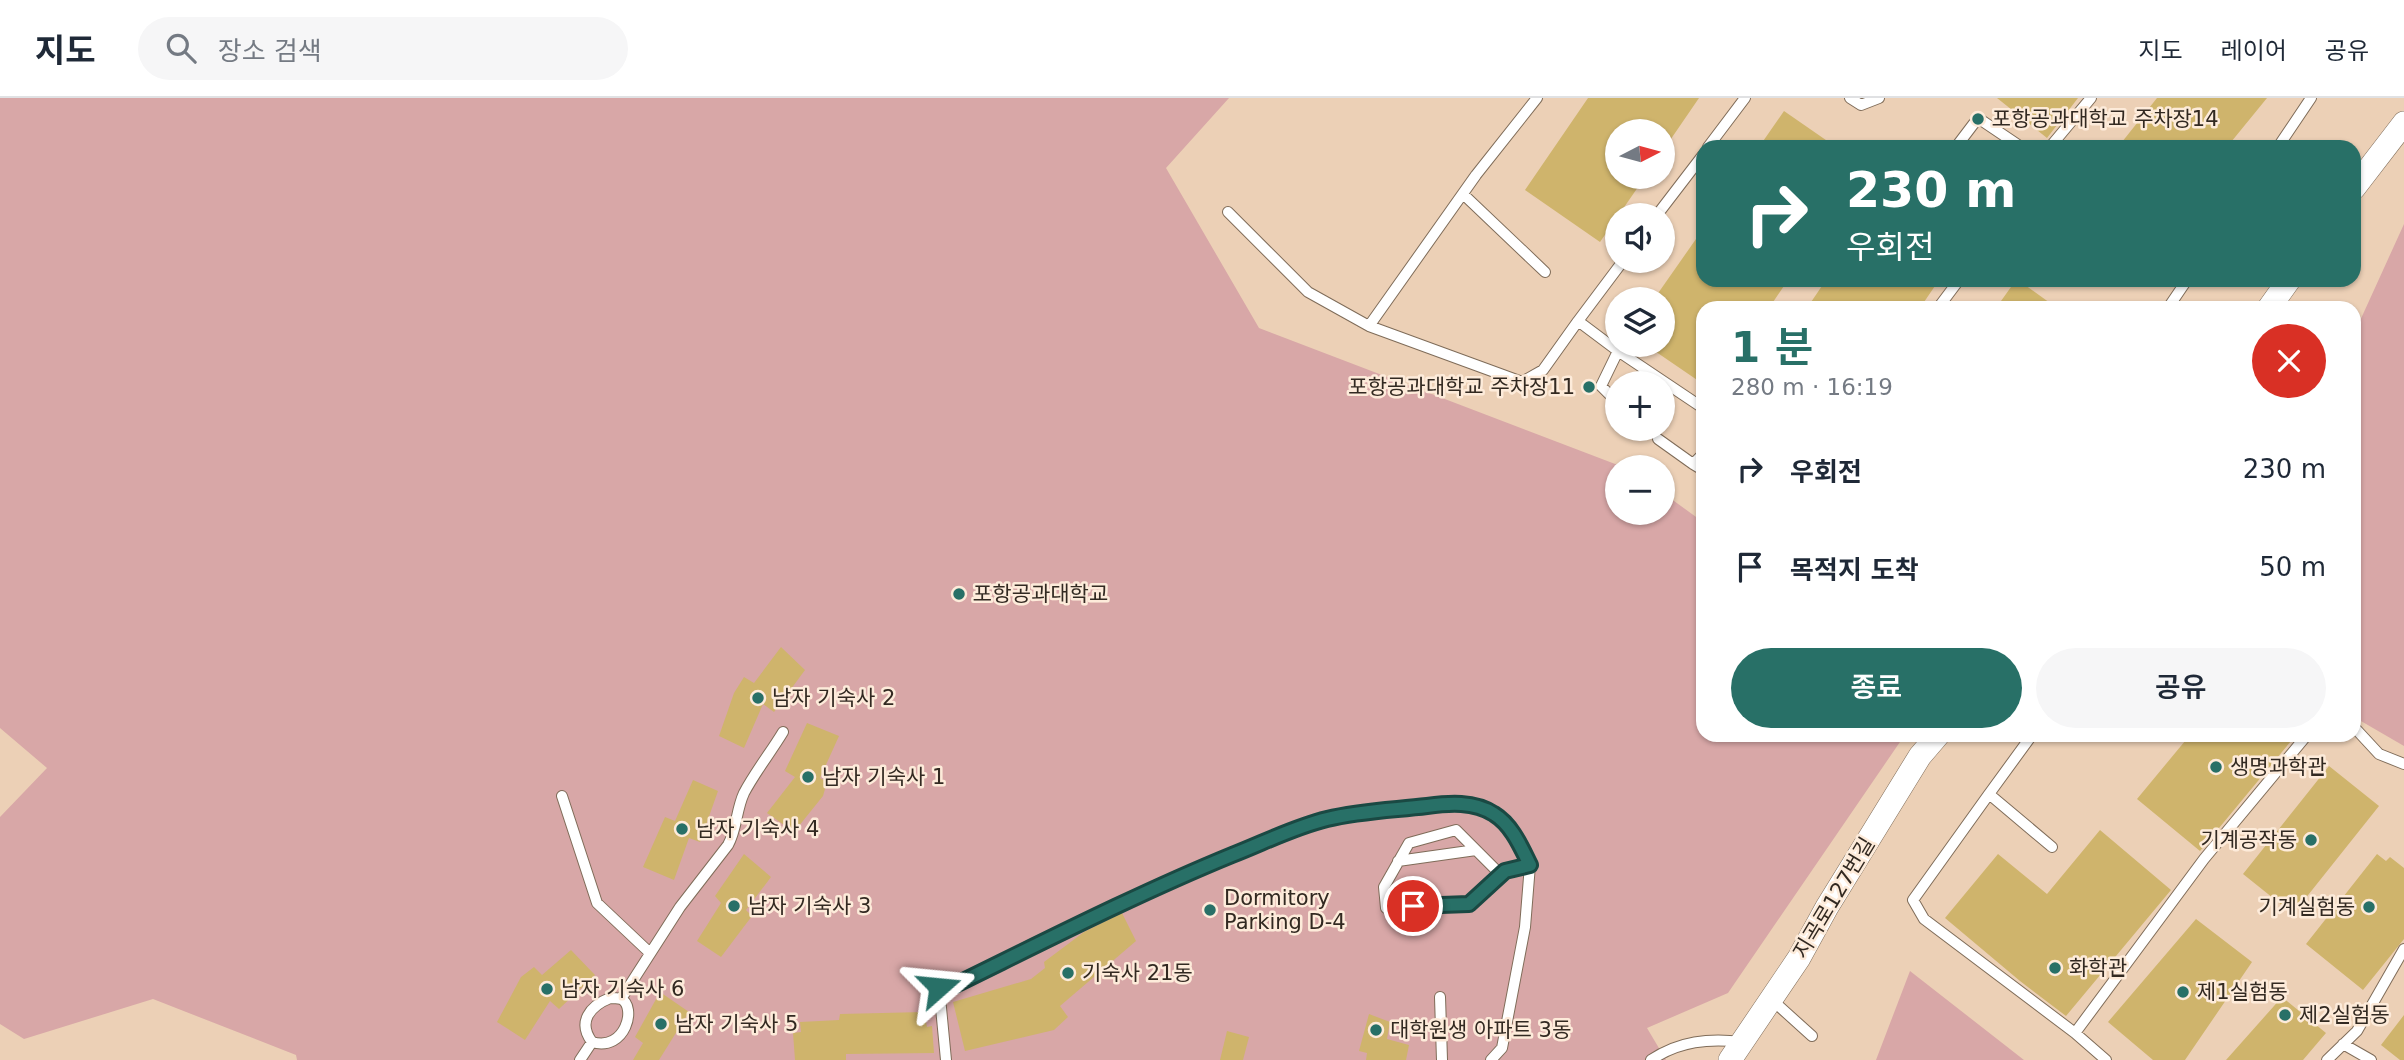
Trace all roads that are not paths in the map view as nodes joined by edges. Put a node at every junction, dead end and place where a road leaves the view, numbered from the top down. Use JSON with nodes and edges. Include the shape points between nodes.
{"nodes":[{"id":1,"x":1537,"y":98,"type":"edge"},
{"id":2,"x":1745,"y":98,"type":"edge"},
{"id":3,"x":1850,"y":98,"type":"edge"},
{"id":4,"x":1879,"y":98,"type":"edge"},
{"id":5,"x":2091,"y":98,"type":"edge"},
{"id":6,"x":2311,"y":98,"type":"edge"},
{"id":7,"x":2404,"y":123,"type":"edge"},
{"id":8,"x":1714,"y":140,"type":"edge"},
{"id":9,"x":1961,"y":140,"type":"edge"},
{"id":10,"x":2011,"y":140,"type":"edge"},
{"id":11,"x":2056,"y":140,"type":"edge"},
{"id":12,"x":2283,"y":140,"type":"edge"},
{"id":13,"x":1696,"y":164,"type":"edge"},
{"id":14,"x":2361,"y":179,"type":"edge"},
{"id":15,"x":1463,"y":194,"type":"junction"},
{"id":16,"x":1666,"y":203,"type":"edge"},
{"id":17,"x":1228,"y":212,"type":"dead end"},
{"id":18,"x":1545,"y":272,"type":"dead end"},
{"id":19,"x":1614,"y":273,"type":"edge"},
{"id":20,"x":1578,"y":321,"type":"junction"},
{"id":21,"x":1369,"y":326,"type":"junction"},
{"id":22,"x":1605,"y":341,"type":"edge"},
{"id":23,"x":1627,"y":357,"type":"edge"},
{"id":24,"x":1696,"y":403,"type":"edge"},
{"id":25,"x":1661,"y":441,"type":"edge"},
{"id":26,"x":1696,"y":466,"type":"edge"},
{"id":27,"x":783,"y":732,"type":"dead end"},
{"id":28,"x":2361,"y":735,"type":"edge"},
{"id":29,"x":1932,"y":742,"type":"edge"},
{"id":30,"x":2027,"y":742,"type":"edge"},
{"id":31,"x":2301,"y":742,"type":"edge"},
{"id":32,"x":2404,"y":764,"type":"edge"},
{"id":33,"x":1989,"y":794,"type":"junction"},
{"id":34,"x":562,"y":796,"type":"dead end"},
{"id":35,"x":2052,"y":847,"type":"dead end"},
{"id":36,"x":1476,"y":850,"type":"junction"},
{"id":37,"x":1398,"y":861,"type":"junction"},
{"id":38,"x":1530,"y":865,"type":"junction"},
{"id":39,"x":1505,"y":871,"type":"junction"},
{"id":40,"x":2404,"y":949,"type":"edge"},
{"id":41,"x":650,"y":953,"type":"junction"},
{"id":42,"x":1440,"y":997,"type":"dead end"},
{"id":43,"x":621,"y":999,"type":"junction"},
{"id":44,"x":1771,"y":999,"type":"junction"},
{"id":45,"x":2074,"y":1033,"type":"junction"},
{"id":46,"x":1812,"y":1036,"type":"dead end"},
{"id":47,"x":592,"y":1042,"type":"junction"},
{"id":48,"x":2343,"y":1044,"type":"junction"},
{"id":49,"x":1736,"y":1051,"type":"edge"},
{"id":50,"x":580,"y":1060,"type":"edge"},
{"id":51,"x":946,"y":1060,"type":"edge"},
{"id":52,"x":1442,"y":1060,"type":"edge"},
{"id":53,"x":1491,"y":1060,"type":"edge"},
{"id":54,"x":1651,"y":1060,"type":"edge"},
{"id":55,"x":2106,"y":1060,"type":"edge"},
{"id":56,"x":2327,"y":1060,"type":"edge"},
{"id":57,"x":2371,"y":1060,"type":"edge"}],
"edges":[{"from":1,"to":15,"type":"lane"},
{"from":2,"to":8,"type":"lane"},
{"from":3,"to":4,"type":"lane","via":[[1861,105]]},
{"from":5,"to":11,"type":"lane"},
{"from":6,"to":12,"type":"lane"},
{"from":7,"to":14,"type":"street"},
{"from":9,"to":10,"type":"lane","via":[[1978,118]]},
{"from":13,"to":16,"type":"lane"},
{"from":15,"to":18,"type":"lane"},
{"from":15,"to":21,"type":"lane"},
{"from":17,"to":21,"type":"lane","via":[[1308,292]]},
{"from":19,"to":20,"type":"lane"},
{"from":20,"to":21,"type":"lane","via":[[1543,370],[1522,382]]},
{"from":20,"to":22,"type":"lane"},
{"from":23,"to":24,"type":"lane"},
{"from":25,"to":26,"type":"lane"},
{"from":27,"to":41,"type":"lane","via":[[744,792],[728,845]]},
{"from":28,"to":32,"type":"lane","via":[[2379,754]]},
{"from":29,"to":44,"type":"street","name":"지곡로127번길"},
{"from":30,"to":33,"type":"lane"},
{"from":31,"to":45,"type":"lane","via":[[2203,859]]},
{"from":33,"to":35,"type":"lane"},
{"from":33,"to":45,"type":"lane","via":[[1913,900],[1924,919]]},
{"from":34,"to":41,"type":"lane","via":[[597,904]]},
{"from":36,"to":37,"type":"lane"},
{"from":36,"to":37,"type":"lane","via":[[1456,830],[1409,843]]},
{"from":36,"to":39,"type":"lane","via":[[1499,873]]},
{"from":37,"to":39,"type":"lane","via":[[1384,887],[1386,908],[1469,904]]},
{"from":38,"to":39,"type":"lane"},
{"from":38,"to":51,"type":"lane","via":[[1502,820],[1492,812],[1458,803],[1389,808],[1307,825],[1100,914],[953,986],[939,987]]},
{"from":38,"to":53,"type":"lane","via":[[1525,927],[1502,1048]]},
{"from":40,"to":48,"type":"lane","via":[[2357,1031]]},
{"from":41,"to":43,"type":"lane"},
{"from":42,"to":52,"type":"lane"},
{"from":43,"to":47,"type":"lane","via":[[597,1003],[589,1013],[585,1025]]},
{"from":43,"to":47,"type":"lane","via":[[629,1013],[619,1038],[608,1044]]},
{"from":44,"to":46,"type":"lane"},
{"from":44,"to":49,"type":"street","name":"지곡로127번길"},
{"from":45,"to":55,"type":"lane"},
{"from":47,"to":50,"type":"lane"},
{"from":48,"to":56,"type":"lane"},
{"from":48,"to":57,"type":"lane"},
{"from":49,"to":54,"type":"lane","via":[[1715,1039],[1691,1043]]}]}
